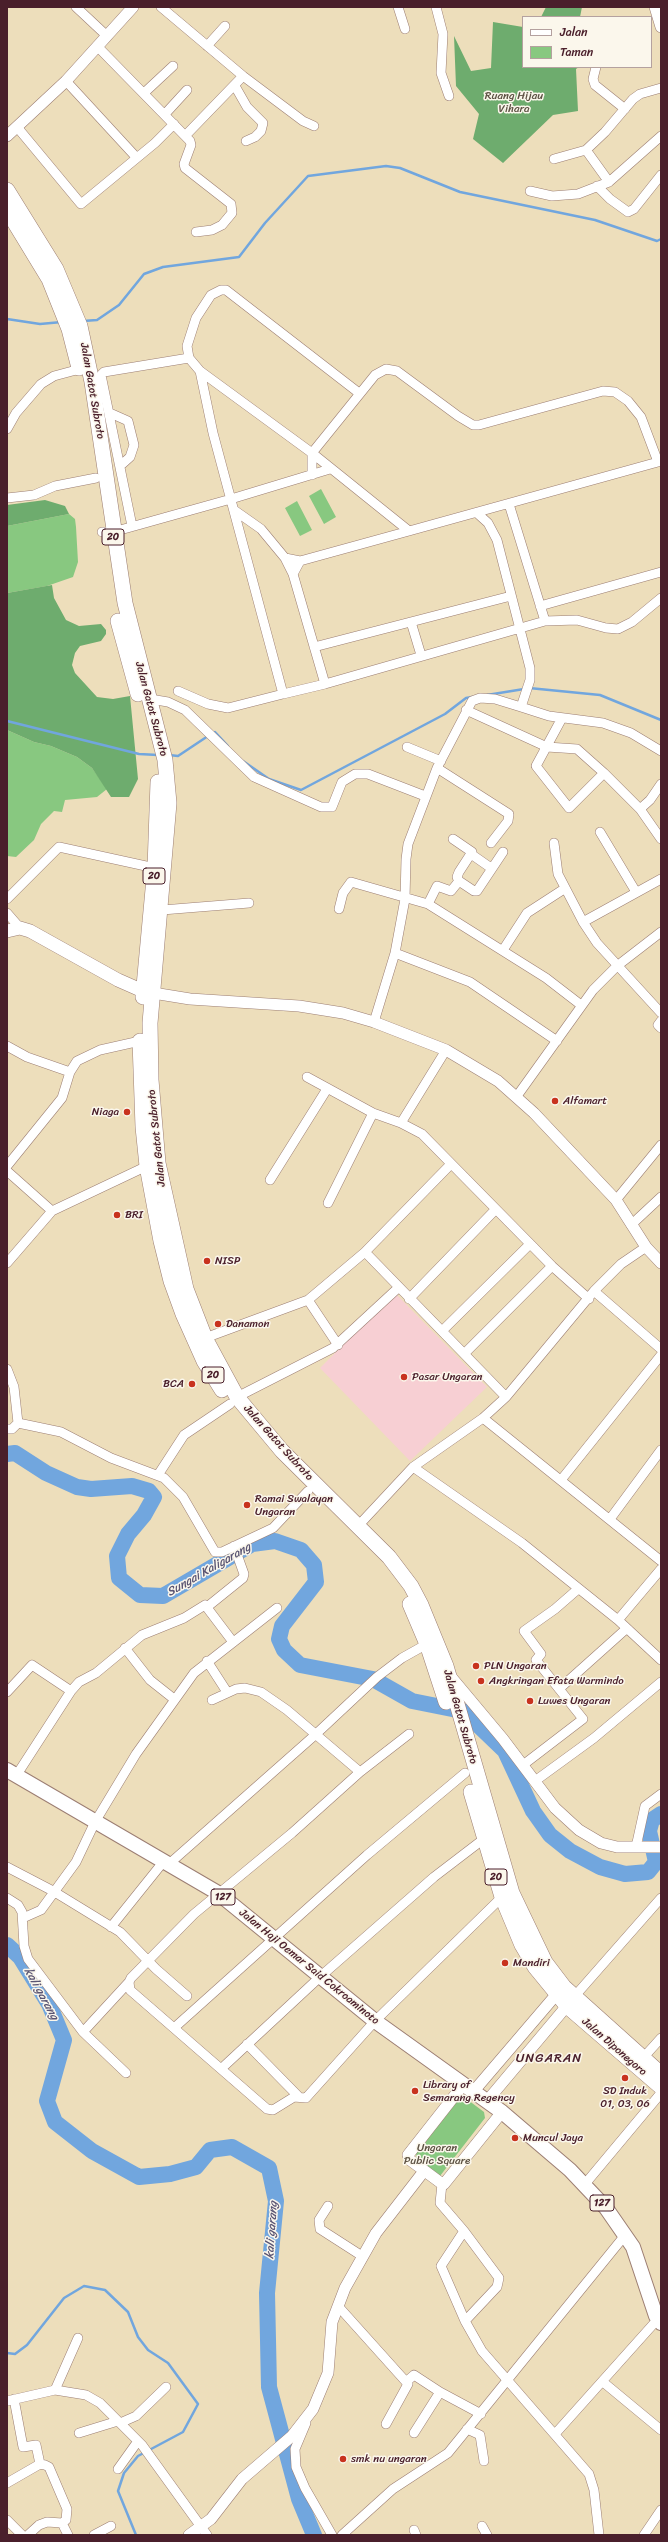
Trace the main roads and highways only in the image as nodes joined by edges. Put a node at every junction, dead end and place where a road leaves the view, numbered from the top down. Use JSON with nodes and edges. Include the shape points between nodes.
{"nodes":[{"id":1,"x":7,"y":190,"type":"edge"},
{"id":2,"x":7,"y":210,"type":"edge"},
{"id":3,"x":53,"y":274,"type":"junction"},
{"id":4,"x":75,"y":327,"type":"junction"},
{"id":5,"x":108,"y":532,"type":"junction"},
{"id":6,"x":159,"y":753,"type":"junction"},
{"id":7,"x":7,"y":931,"type":"edge"},
{"id":8,"x":148,"y":992,"type":"junction"},
{"id":9,"x":234,"y":1400,"type":"junction"},
{"id":10,"x":460,"y":1734,"type":"junction"},
{"id":11,"x":12,"y":1773,"type":"edge"},
{"id":12,"x":565,"y":1996,"type":"junction"},
{"id":13,"x":661,"y":2074,"type":"edge"},
{"id":14,"x":661,"y":2087,"type":"edge"},
{"id":15,"x":659,"y":2321,"type":"edge"}],
"edges":[{"from":1,"to":3,"type":"highway","name":"Jalan Gatot Subroto","number":"20"},
{"from":2,"to":3,"type":"highway","name":"Jalan Gatot Subroto","number":"20"},
{"from":3,"to":4,"type":"highway","name":"Jalan Gatot Subroto","number":"20"},
{"from":4,"to":5,"type":"highway","name":"Jalan Gatot Subroto","number":"20","via":[[96,478]]},
{"from":4,"to":5,"type":"highway","name":"Jalan Gatot Subroto","number":"20","via":[[92,382]]},
{"from":5,"to":6,"type":"highway","name":"Jalan Gatot Subroto","number":"20","via":[[150,699]]},
{"from":5,"to":6,"type":"highway","name":"Jalan Gatot Subroto","number":"20","via":[[126,656]]},
{"from":6,"to":8,"type":"highway","name":"Jalan Gatot Subroto","number":"20","via":[[159,804]]},
{"from":6,"to":8,"type":"highway","name":"Jalan Gatot Subroto","number":"20","via":[[169,803],[162,910]]},
{"from":7,"to":8,"type":"main road","via":[[20,928],[118,980]]},
{"from":8,"to":9,"type":"highway","name":"Jalan Gatot Subroto","number":"20","via":[[158,1163],[182,1278],[205,1338]]},
{"from":8,"to":9,"type":"highway","name":"Jalan Gatot Subroto","number":"20","via":[[140,1041],[142,1122],[161,1241],[174,1291],[204,1361]]},
{"from":9,"to":10,"type":"highway","name":"Jalan Gatot Subroto","number":"20","via":[[265,1447],[374,1554],[391,1574],[408,1600],[427,1644]]},
{"from":9,"to":10,"type":"highway","name":"Jalan Gatot Subroto","number":"20","via":[[389,1557],[411,1586],[434,1633],[449,1674]]},
{"from":10,"to":12,"type":"highway","name":"Jalan Gatot Subroto","number":"20","via":[[512,1893],[533,1940]]},
{"from":10,"to":12,"type":"highway","name":"Jalan Gatot Subroto","number":"20","via":[[465,1773],[502,1897],[522,1945]]},
{"from":11,"to":15,"type":"main road","name":"Jalan Haji Oemar Said Cokroaminoto","number":"127","via":[[218,1893],[376,2020],[502,2112],[585,2184],[626,2234],[639,2261]]},
{"from":12,"to":13,"type":"highway","name":"Jalan Diponegoro","number":"20"},
{"from":12,"to":14,"type":"highway","name":"Jalan Diponegoro","number":"20"}]}
